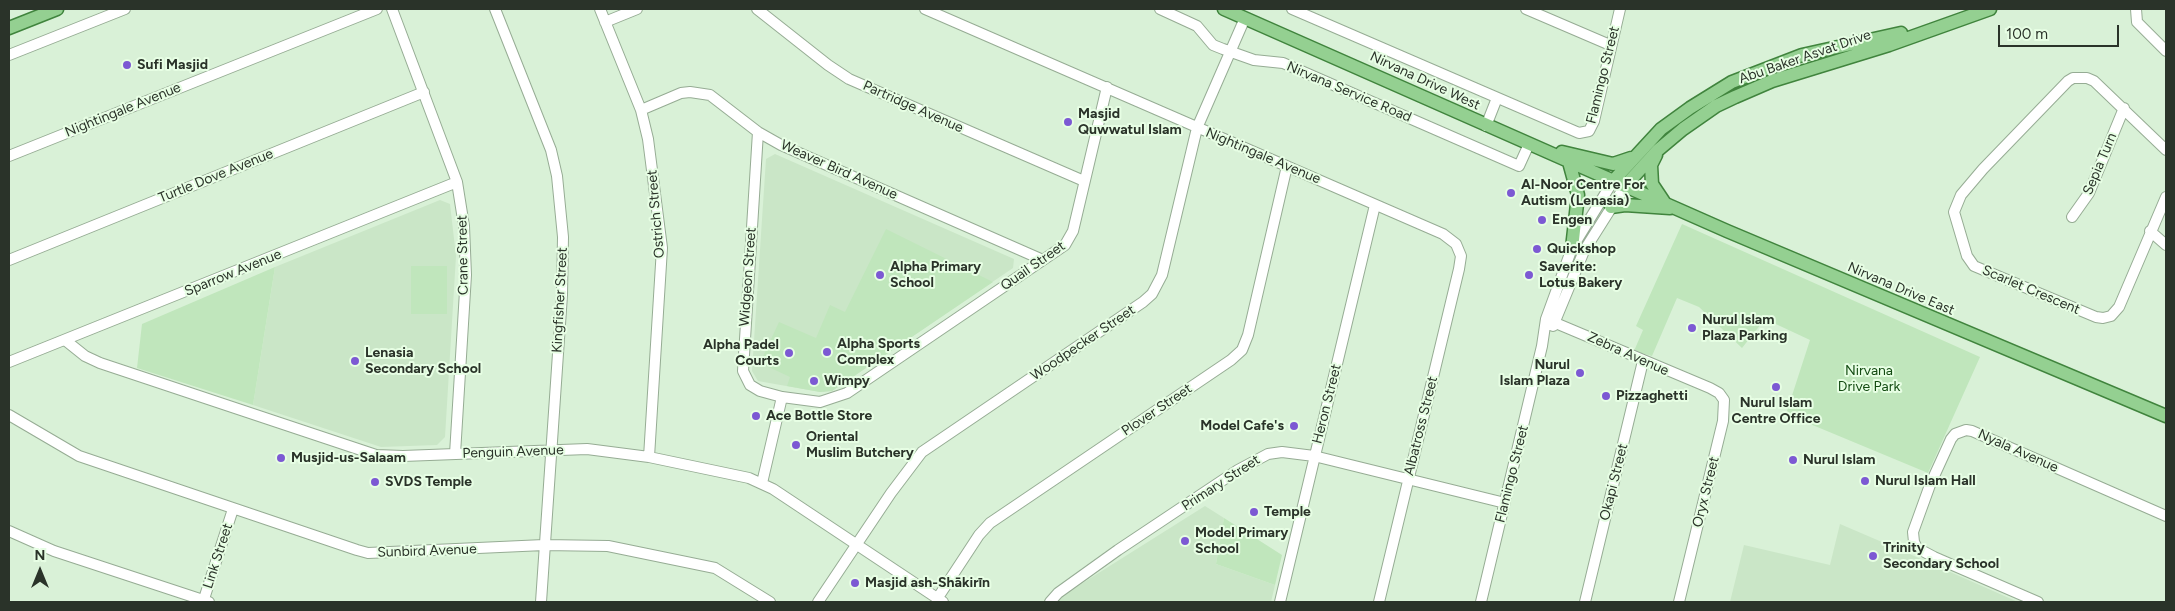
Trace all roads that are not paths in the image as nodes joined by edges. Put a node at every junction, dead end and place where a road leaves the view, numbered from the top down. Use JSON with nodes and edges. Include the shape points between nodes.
{"nodes":[{"id":1,"x":57,"y":9,"type":"edge"},
{"id":2,"x":125,"y":9,"type":"edge"},
{"id":3,"x":377,"y":9,"type":"edge"},
{"id":4,"x":392,"y":9,"type":"edge"},
{"id":5,"x":495,"y":9,"type":"edge"},
{"id":6,"x":600,"y":9,"type":"edge"},
{"id":7,"x":637,"y":9,"type":"edge"},
{"id":8,"x":757,"y":9,"type":"edge"},
{"id":9,"x":925,"y":9,"type":"edge"},
{"id":10,"x":1160,"y":9,"type":"edge"},
{"id":11,"x":1224,"y":9,"type":"edge"},
{"id":12,"x":1292,"y":9,"type":"edge"},
{"id":13,"x":1526,"y":9,"type":"edge"},
{"id":14,"x":1620,"y":9,"type":"edge"},
{"id":15,"x":1990,"y":9,"type":"edge"},
{"id":16,"x":2136,"y":9,"type":"edge"},
{"id":17,"x":1246,"y":18,"type":"junction"},
{"id":18,"x":1963,"y":19,"type":"junction"},
{"id":19,"x":605,"y":22,"type":"junction"},
{"id":20,"x":9,"y":28,"type":"edge"},
{"id":21,"x":1610,"y":45,"type":"junction"},
{"id":22,"x":2166,"y":51,"type":"edge"},
{"id":23,"x":1231,"y":52,"type":"junction"},
{"id":24,"x":9,"y":55,"type":"edge"},
{"id":25,"x":1106,"y":87,"type":"junction"},
{"id":26,"x":424,"y":92,"type":"junction"},
{"id":27,"x":1497,"y":98,"type":"junction"},
{"id":28,"x":2124,"y":108,"type":"junction"},
{"id":29,"x":641,"y":110,"type":"junction"},
{"id":30,"x":1486,"y":126,"type":"junction"},
{"id":31,"x":1197,"y":128,"type":"junction"},
{"id":32,"x":758,"y":132,"type":"junction"},
{"id":33,"x":1534,"y":146,"type":"junction"},
{"id":34,"x":1658,"y":150,"type":"junction"},
{"id":35,"x":2166,"y":150,"type":"edge"},
{"id":36,"x":9,"y":156,"type":"edge"},
{"id":37,"x":1634,"y":156,"type":"junction"},
{"id":38,"x":1569,"y":162,"type":"junction"},
{"id":39,"x":1287,"y":166,"type":"junction"},
{"id":40,"x":1084,"y":181,"type":"junction"},
{"id":41,"x":1613,"y":181,"type":"junction"},
{"id":42,"x":457,"y":182,"type":"junction"},
{"id":43,"x":1626,"y":186,"type":"junction"},
{"id":44,"x":2166,"y":197,"type":"edge"},
{"id":45,"x":1376,"y":205,"type":"junction"},
{"id":46,"x":1669,"y":205,"type":"junction"},
{"id":47,"x":1611,"y":207,"type":"junction"},
{"id":48,"x":2072,"y":217,"type":"dead end"},
{"id":49,"x":2150,"y":232,"type":"junction"},
{"id":50,"x":2166,"y":245,"type":"edge"},
{"id":51,"x":1572,"y":248,"type":"junction"},
{"id":52,"x":1459,"y":250,"type":"joint"},
{"id":53,"x":9,"y":260,"type":"edge"},
{"id":54,"x":1043,"y":260,"type":"junction"},
{"id":55,"x":1551,"y":320,"type":"junction"},
{"id":56,"x":65,"y":340,"type":"junction"},
{"id":57,"x":1643,"y":361,"type":"junction"},
{"id":58,"x":9,"y":362,"type":"edge"},
{"id":59,"x":1710,"y":388,"type":"joint"},
{"id":60,"x":782,"y":397,"type":"junction"},
{"id":61,"x":9,"y":415,"type":"edge"},
{"id":62,"x":2166,"y":416,"type":"edge"},
{"id":63,"x":550,"y":450,"type":"junction"},
{"id":64,"x":455,"y":454,"type":"junction"},
{"id":65,"x":1314,"y":456,"type":"junction"},
{"id":66,"x":649,"y":457,"type":"junction"},
{"id":67,"x":1408,"y":479,"type":"junction"},
{"id":68,"x":762,"y":483,"type":"junction"},
{"id":69,"x":1505,"y":503,"type":"junction"},
{"id":70,"x":233,"y":509,"type":"junction"},
{"id":71,"x":2166,"y":516,"type":"edge"},
{"id":72,"x":9,"y":531,"type":"edge"},
{"id":73,"x":544,"y":545,"type":"junction"},
{"id":74,"x":856,"y":546,"type":"junction"},
{"id":75,"x":940,"y":600,"type":"edge"},
{"id":76,"x":206,"y":602,"type":"edge"},
{"id":77,"x":541,"y":602,"type":"edge"},
{"id":78,"x":770,"y":602,"type":"edge"},
{"id":79,"x":818,"y":602,"type":"edge"},
{"id":80,"x":1050,"y":602,"type":"edge"},
{"id":81,"x":1280,"y":602,"type":"edge"},
{"id":82,"x":1379,"y":602,"type":"edge"},
{"id":83,"x":1481,"y":602,"type":"edge"},
{"id":84,"x":1585,"y":602,"type":"edge"},
{"id":85,"x":1679,"y":602,"type":"edge"},
{"id":86,"x":2038,"y":602,"type":"edge"}],
"edges":[{"from":1,"to":20,"type":"main road"},
{"from":2,"to":24,"type":"street"},
{"from":3,"to":36,"type":"street","name":"Nightingale Avenue"},
{"from":4,"to":26,"type":"street","name":"Crane Street"},
{"from":5,"to":63,"type":"street","name":"Kingfisher Street","via":[[551,150],[562,214],[564,264]]},
{"from":6,"to":19,"type":"street","name":"Ostrich Street"},
{"from":7,"to":19,"type":"street"},
{"from":8,"to":40,"type":"street","name":"Partridge Avenue","via":[[849,79]]},
{"from":9,"to":25,"type":"street","name":"Nightingale Avenue"},
{"from":10,"to":23,"type":"street","name":"Nirvana Service Road","via":[[1197,26],[1213,44]]},
{"from":11,"to":17,"type":"main road","name":"Nirvana Drive West"},
{"from":12,"to":27,"type":"street"},
{"from":13,"to":21,"type":"street"},
{"from":14,"to":21,"type":"street","name":"Flamingo Street"},
{"from":15,"to":18,"type":"main road","name":"Abu Baker Asvat Drive"},
{"from":16,"to":22,"type":"street","via":[[2137,22]]},
{"from":17,"to":23,"type":"street","name":"Woodpecker Street"},
{"from":17,"to":30,"type":"main road","name":"Nirvana Drive West"},
{"from":18,"to":34,"type":"main road","name":"Abu Baker Asvat Drive","via":[[1754,88],[1716,106]]},
{"from":18,"to":37,"type":"main road","name":"Abu Baker Asvat Drive","via":[[1802,55],[1764,68],[1732,82],[1690,108],[1661,129]]},
{"from":19,"to":29,"type":"street","name":"Ostrich Street"},
{"from":21,"to":27,"type":"street","name":"Flamingo Street","via":[[1594,122],[1588,131],[1574,131]]},
{"from":23,"to":31,"type":"street","name":"Woodpecker Street"},
{"from":23,"to":33,"type":"street","name":"Nirvana Service Road","via":[[1254,60],[1283,63],[1520,166]]},
{"from":25,"to":31,"type":"street","name":"Nightingale Avenue"},
{"from":25,"to":40,"type":"street","name":"Quail Street"},
{"from":26,"to":42,"type":"street","name":"Crane Street"},
{"from":26,"to":53,"type":"street","name":"Turtle Dove Avenue"},
{"from":27,"to":30,"type":"street"},
{"from":28,"to":35,"type":"street"},
{"from":28,"to":48,"type":"street","name":"Sepia Turn","via":[[2089,193]]},
{"from":28,"to":49,"type":"street","name":"Scarlet Crescent","via":[[2094,82],[2080,77],[2068,81],[1957,200],[1954,220],[1970,262],[1982,271],[2103,318],[2119,307]]},
{"from":29,"to":32,"type":"street","name":"Weaver Bird Avenue","via":[[681,93],[700,92],[720,101]]},
{"from":29,"to":66,"type":"street","name":"Ostrich Street","via":[[648,139],[662,248]]},
{"from":30,"to":33,"type":"main road","name":"Nirvana Drive West"},
{"from":31,"to":39,"type":"street","name":"Nightingale Avenue"},
{"from":31,"to":74,"type":"street","name":"Woodpecker Street","via":[[1162,275],[1152,294],[922,452]]},
{"from":32,"to":54,"type":"street","name":"Weaver Bird Avenue"},
{"from":32,"to":60,"type":"street","name":"Widgeon Street","via":[[742,364],[750,385]]},
{"from":33,"to":37,"type":"main road","via":[[1612,164]]},
{"from":33,"to":38,"type":"main road","name":"Nirvana Drive West"},
{"from":34,"to":43,"type":"main road","name":"Abu Baker Asvat Drive"},
{"from":34,"to":46,"type":"main road","via":[[1651,165],[1651,179],[1653,189]]},
{"from":37,"to":41,"type":"main road","name":"Abu Baker Asvat Drive"},
{"from":38,"to":41,"type":"main road","name":"Nirvana Drive West"},
{"from":38,"to":51,"type":"main road","via":[[1578,194]]},
{"from":39,"to":45,"type":"street","name":"Nightingale Avenue"},
{"from":39,"to":75,"type":"street","name":"Plover Street","via":[[1242,350],[990,523]]},
{"from":40,"to":54,"type":"street","name":"Quail Street","via":[[1069,241]]},
{"from":41,"to":43,"type":"main road","name":"Nirvana Drive West"},
{"from":41,"to":51,"type":"street","name":"Flamingo Street"},
{"from":42,"to":56,"type":"street","name":"Sparrow Avenue"},
{"from":42,"to":64,"type":"street","name":"Crane Street","via":[[464,226],[466,274]]},
{"from":43,"to":46,"type":"main road","name":"Nirvana Drive East"},
{"from":43,"to":47,"type":"street","name":"Flamingo Street"},
{"from":44,"to":49,"type":"street","name":"Scarlet Crescent"},
{"from":45,"to":52,"type":"street","name":"Nightingale Avenue","via":[[1443,234],[1454,241]]},
{"from":45,"to":65,"type":"street","name":"Heron Street"},
{"from":46,"to":47,"type":"main road"},
{"from":46,"to":62,"type":"main road","name":"Nirvana Drive East"},
{"from":47,"to":55,"type":"street","name":"Flamingo Street","via":[[1580,259]]},
{"from":49,"to":50,"type":"street"},
{"from":51,"to":55,"type":"street","name":"Flamingo Street"},
{"from":52,"to":67,"type":"street","name":"Albatross Street","via":[[1459,269]]},
{"from":54,"to":60,"type":"street","name":"Quail Street","via":[[839,397],[820,402]]},
{"from":55,"to":57,"type":"street","name":"Zebra Avenue"},
{"from":55,"to":69,"type":"street","name":"Flamingo Street"},
{"from":56,"to":58,"type":"street","name":"Sparrow Avenue"},
{"from":56,"to":64,"type":"street","name":"Penguin Avenue","via":[[100,363],[366,452],[403,456]]},
{"from":57,"to":59,"type":"street","name":"Zebra Avenue"},
{"from":57,"to":84,"type":"street","name":"Okapi Street"},
{"from":59,"to":85,"type":"street","name":"Oryx Street","via":[[1722,396],[1725,412]]},
{"from":60,"to":68,"type":"street"},
{"from":61,"to":70,"type":"street","name":"Sunbird Avenue","via":[[80,456]]},
{"from":63,"to":64,"type":"street","name":"Penguin Avenue"},
{"from":63,"to":66,"type":"street","name":"Penguin Avenue","via":[[587,449]]},
{"from":63,"to":73,"type":"street","name":"Kingfisher Street"},
{"from":65,"to":67,"type":"street","name":"Primary Street"},
{"from":65,"to":80,"type":"street","name":"Primary Street","via":[[1282,452],[1262,456],[1118,550],[1058,592]]},
{"from":65,"to":81,"type":"street","name":"Heron Street"},
{"from":66,"to":68,"type":"street","name":"Penguin Avenue"},
{"from":67,"to":69,"type":"street","name":"Primary Street"},
{"from":67,"to":82,"type":"street","name":"Albatross Street"},
{"from":68,"to":74,"type":"street","name":"Penguin Avenue"},
{"from":69,"to":83,"type":"street","name":"Flamingo Street"},
{"from":70,"to":73,"type":"street","name":"Sunbird Avenue","via":[[368,553]]},
{"from":70,"to":76,"type":"street","name":"Link Street"},
{"from":71,"to":86,"type":"street","name":"Nyala Avenue","via":[[1966,430],[1955,434],[1930,485],[1913,532],[1917,548]]},
{"from":72,"to":76,"type":"street","via":[[54,551]]},
{"from":73,"to":77,"type":"street","name":"Kingfisher Street"},
{"from":73,"to":78,"type":"street","name":"Sunbird Avenue","via":[[608,546],[707,566]]},
{"from":74,"to":75,"type":"street","name":"Penguin Avenue"},
{"from":74,"to":79,"type":"street","name":"Woodpecker Street"}]}
